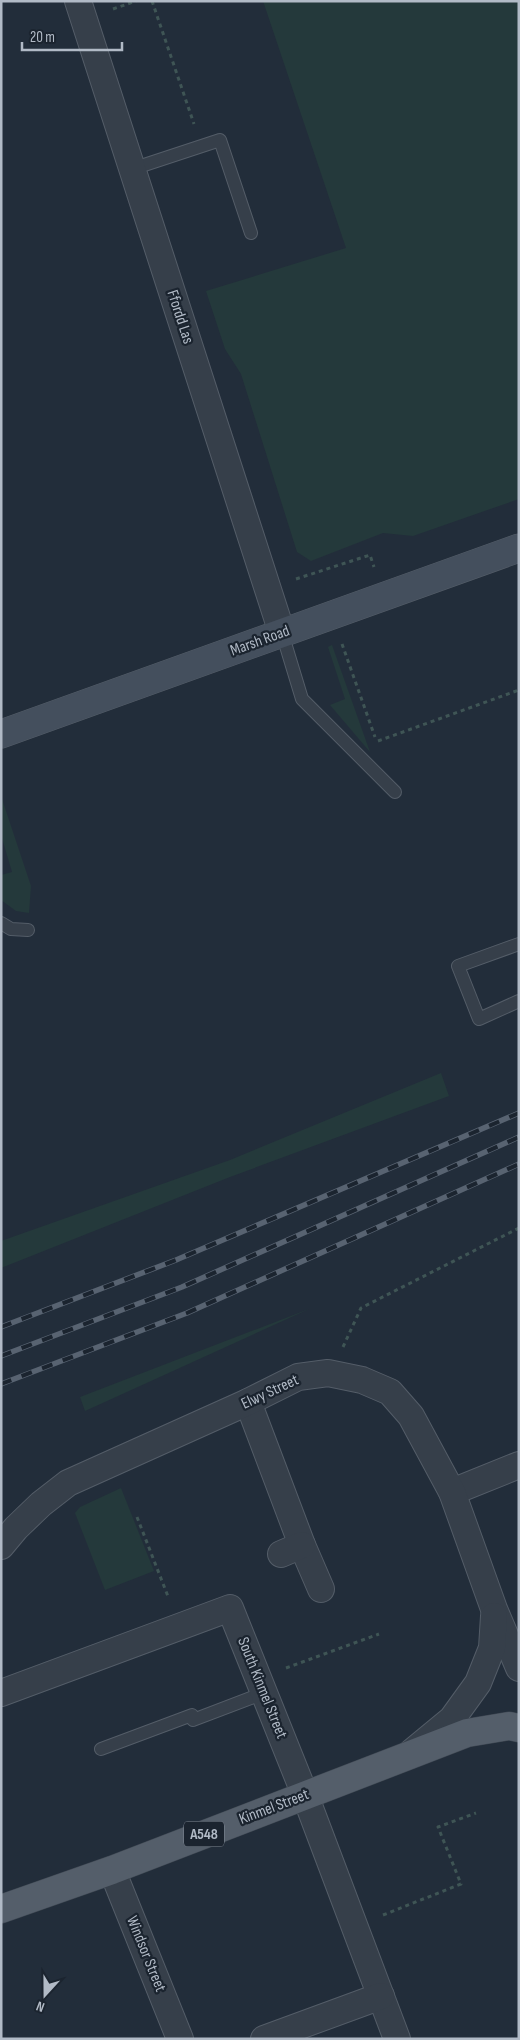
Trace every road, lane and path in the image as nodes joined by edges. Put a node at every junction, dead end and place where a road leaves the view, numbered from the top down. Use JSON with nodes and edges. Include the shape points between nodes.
{"nodes":[{"id":1,"x":78,"y":1,"type":"edge"},
{"id":2,"x":152,"y":1,"type":"edge"},
{"id":3,"x":201,"y":146,"type":"junction"},
{"id":4,"x":132,"y":169,"type":"junction"},
{"id":5,"x":251,"y":233,"type":"dead end"},
{"id":6,"x":519,"y":548,"type":"edge"},
{"id":7,"x":282,"y":633,"type":"junction"},
{"id":8,"x":519,"y":690,"type":"edge"},
{"id":9,"x":1,"y":734,"type":"edge"},
{"id":10,"x":377,"y":741,"type":"dead end"},
{"id":11,"x":395,"y":792,"type":"dead end"},
{"id":12,"x":1,"y":923,"type":"edge"},
{"id":13,"x":28,"y":930,"type":"dead end"},
{"id":14,"x":519,"y":944,"type":"edge"},
{"id":15,"x":519,"y":1001,"type":"edge"},
{"id":16,"x":248,"y":1402,"type":"junction"},
{"id":17,"x":519,"y":1465,"type":"edge"},
{"id":18,"x":452,"y":1492,"type":"junction"},
{"id":19,"x":137,"y":1517,"type":"dead end"},
{"id":20,"x":1,"y":1546,"type":"edge"},
{"id":21,"x":321,"y":1589,"type":"dead end"},
{"id":22,"x":494,"y":1609,"type":"junction"},
{"id":23,"x":180,"y":1627,"type":"junction"},
{"id":24,"x":379,"y":1634,"type":"dead end"},
{"id":25,"x":519,"y":1668,"type":"edge"},
{"id":26,"x":261,"y":1686,"type":"junction"},
{"id":27,"x":1,"y":1692,"type":"edge"},
{"id":28,"x":519,"y":1728,"type":"edge"},
{"id":29,"x":101,"y":1749,"type":"dead end"},
{"id":30,"x":406,"y":1757,"type":"junction"},
{"id":31,"x":305,"y":1795,"type":"junction"},
{"id":32,"x":476,"y":1813,"type":"dead end"},
{"id":33,"x":112,"y":1870,"type":"junction"},
{"id":34,"x":1,"y":1909,"type":"edge"},
{"id":35,"x":355,"y":1926,"type":"junction"},
{"id":36,"x":381,"y":1996,"type":"junction"},
{"id":37,"x":180,"y":2039,"type":"edge"},
{"id":38,"x":264,"y":2039,"type":"edge"},
{"id":39,"x":397,"y":2039,"type":"edge"}],
"edges":[{"from":1,"to":4,"type":"street","name":"Ffordd Las"},
{"from":2,"to":3,"type":"path"},
{"from":3,"to":4,"type":"lane"},
{"from":3,"to":5,"type":"lane","via":[[220,140]]},
{"from":4,"to":7,"type":"street","name":"Ffordd Las"},
{"from":6,"to":7,"type":"street","name":"Marsh Road"},
{"from":7,"to":9,"type":"street","name":"Marsh Road"},
{"from":7,"to":11,"type":"lane","via":[[302,699]]},
{"from":8,"to":10,"type":"path"},
{"from":12,"to":13,"type":"lane","via":[[11,929]]},
{"from":14,"to":15,"type":"lane","via":[[458,966],[479,1019]]},
{"from":16,"to":18,"type":"street","name":"Elwy Street","via":[[298,1377],[328,1373],[362,1380],[390,1392],[411,1416]]},
{"from":16,"to":20,"type":"street","name":"Elwy Street","via":[[68,1483],[41,1504]]},
{"from":16,"to":21,"type":"street","via":[[291,1549]]},
{"from":17,"to":18,"type":"street"},
{"from":18,"to":22,"type":"street","name":"Elwy Street"},
{"from":19,"to":23,"type":"path"},
{"from":22,"to":25,"type":"street","name":"Elwy Street"},
{"from":22,"to":30,"type":"street","name":"Kinmel Street","number":"A548","via":[[492,1648],[478,1683],[452,1719]]},
{"from":23,"to":26,"type":"street","name":"South Kinmel Street","via":[[230,1608]]},
{"from":23,"to":27,"type":"street","name":"South Kinmel Street"},
{"from":24,"to":26,"type":"path"},
{"from":26,"to":29,"type":"lane","via":[[193,1720],[192,1715]]},
{"from":26,"to":31,"type":"street","name":"South Kinmel Street"},
{"from":28,"to":30,"type":"main road","name":"Kinmel Street","number":"A548","via":[[509,1726],[467,1733]]},
{"from":30,"to":31,"type":"main road","name":"Kinmel Street","number":"A548"},
{"from":31,"to":33,"type":"main road","name":"Kinmel Street","number":"A548"},
{"from":31,"to":35,"type":"street","name":"South Kinmel Street"},
{"from":32,"to":35,"type":"path","via":[[438,1827],[461,1884]]},
{"from":33,"to":34,"type":"main road","name":"Kinmel Street","number":"A548"},
{"from":33,"to":37,"type":"street","name":"Windsor Street"},
{"from":35,"to":36,"type":"street","name":"South Kinmel Street"},
{"from":36,"to":38,"type":"street"},
{"from":36,"to":39,"type":"street","name":"South Kinmel Street"}]}
